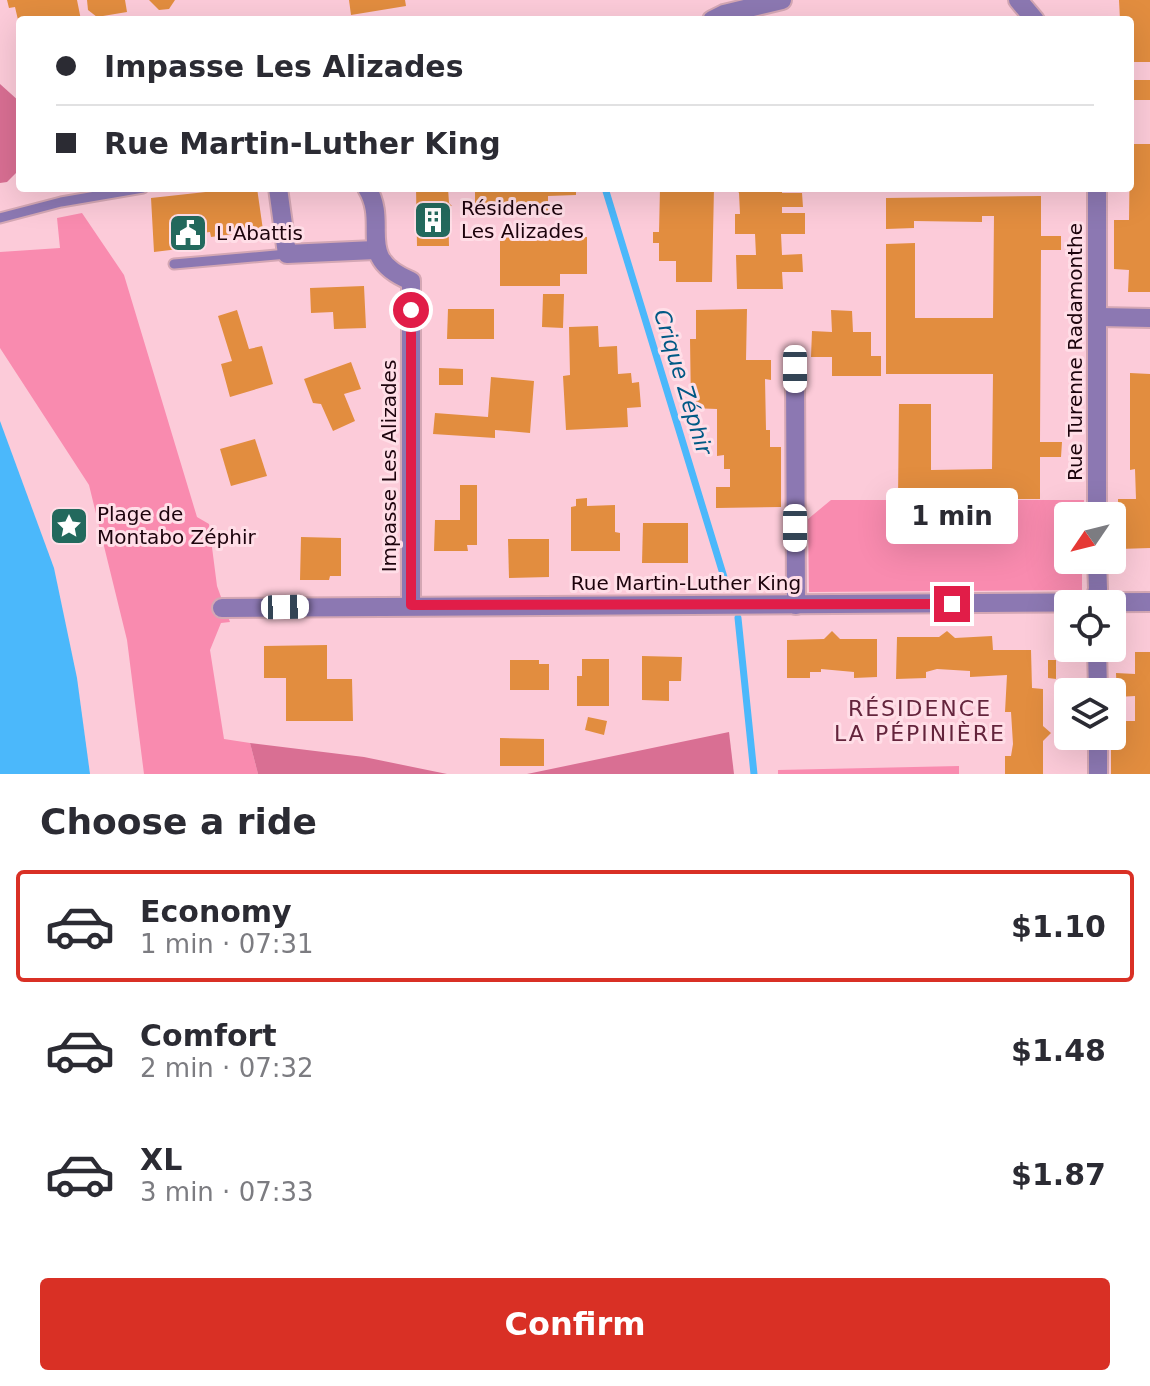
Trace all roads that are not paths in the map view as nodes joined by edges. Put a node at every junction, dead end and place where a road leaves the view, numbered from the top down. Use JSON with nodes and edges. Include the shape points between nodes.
{"nodes":[{"id":1,"x":782,"y":0,"type":"edge"},
{"id":2,"x":1018,"y":0,"type":"edge"},
{"id":3,"x":720,"y":16,"type":"edge"},
{"id":4,"x":1032,"y":16,"type":"edge"},
{"id":5,"x":120,"y":192,"type":"edge"},
{"id":6,"x":279,"y":192,"type":"edge"},
{"id":7,"x":369,"y":192,"type":"edge"},
{"id":8,"x":1097,"y":192,"type":"edge"},
{"id":9,"x":0,"y":218,"type":"edge"},
{"id":10,"x":375,"y":250,"type":"junction"},
{"id":11,"x":287,"y":254,"type":"junction"},
{"id":12,"x":174,"y":264,"type":"dead end"},
{"id":13,"x":1099,"y":317,"type":"junction"},
{"id":14,"x":1150,"y":318,"type":"edge"},
{"id":15,"x":795,"y":369,"type":"dead end"},
{"id":16,"x":1097,"y":502,"type":"edge"},
{"id":17,"x":1150,"y":602,"type":"edge"},
{"id":18,"x":1126,"y":603,"type":"edge"},
{"id":19,"x":1054,"y":604,"type":"edge"},
{"id":20,"x":411,"y":605,"type":"junction"},
{"id":21,"x":796,"y":605,"type":"junction"},
{"id":22,"x":222,"y":608,"type":"dead end"},
{"id":23,"x":1098,"y":750,"type":"edge"},
{"id":24,"x":1098,"y":774,"type":"edge"}],
"edges":[{"from":1,"to":3,"type":"street"},
{"from":2,"to":4,"type":"street"},
{"from":5,"to":9,"type":"lane"},
{"from":6,"to":11,"type":"street"},
{"from":7,"to":10,"type":"street"},
{"from":8,"to":13,"type":"street","name":"Rue Turenne Radamonthe"},
{"from":10,"to":11,"type":"street"},
{"from":10,"to":20,"type":"street","name":"Impasse Les Alizades","via":[[381,263],[411,281]]},
{"from":11,"to":12,"type":"lane"},
{"from":13,"to":14,"type":"street"},
{"from":13,"to":16,"type":"street","name":"Rue Turenne Radamonthe"},
{"from":15,"to":21,"type":"street"},
{"from":17,"to":18,"type":"street","name":"Rue Martin-Luther King"},
{"from":19,"to":21,"type":"street","name":"Rue Martin-Luther King"},
{"from":20,"to":21,"type":"street","name":"Rue Martin-Luther King"},
{"from":20,"to":22,"type":"street","name":"Rue Martin-Luther King"},
{"from":23,"to":24,"type":"street"}]}
